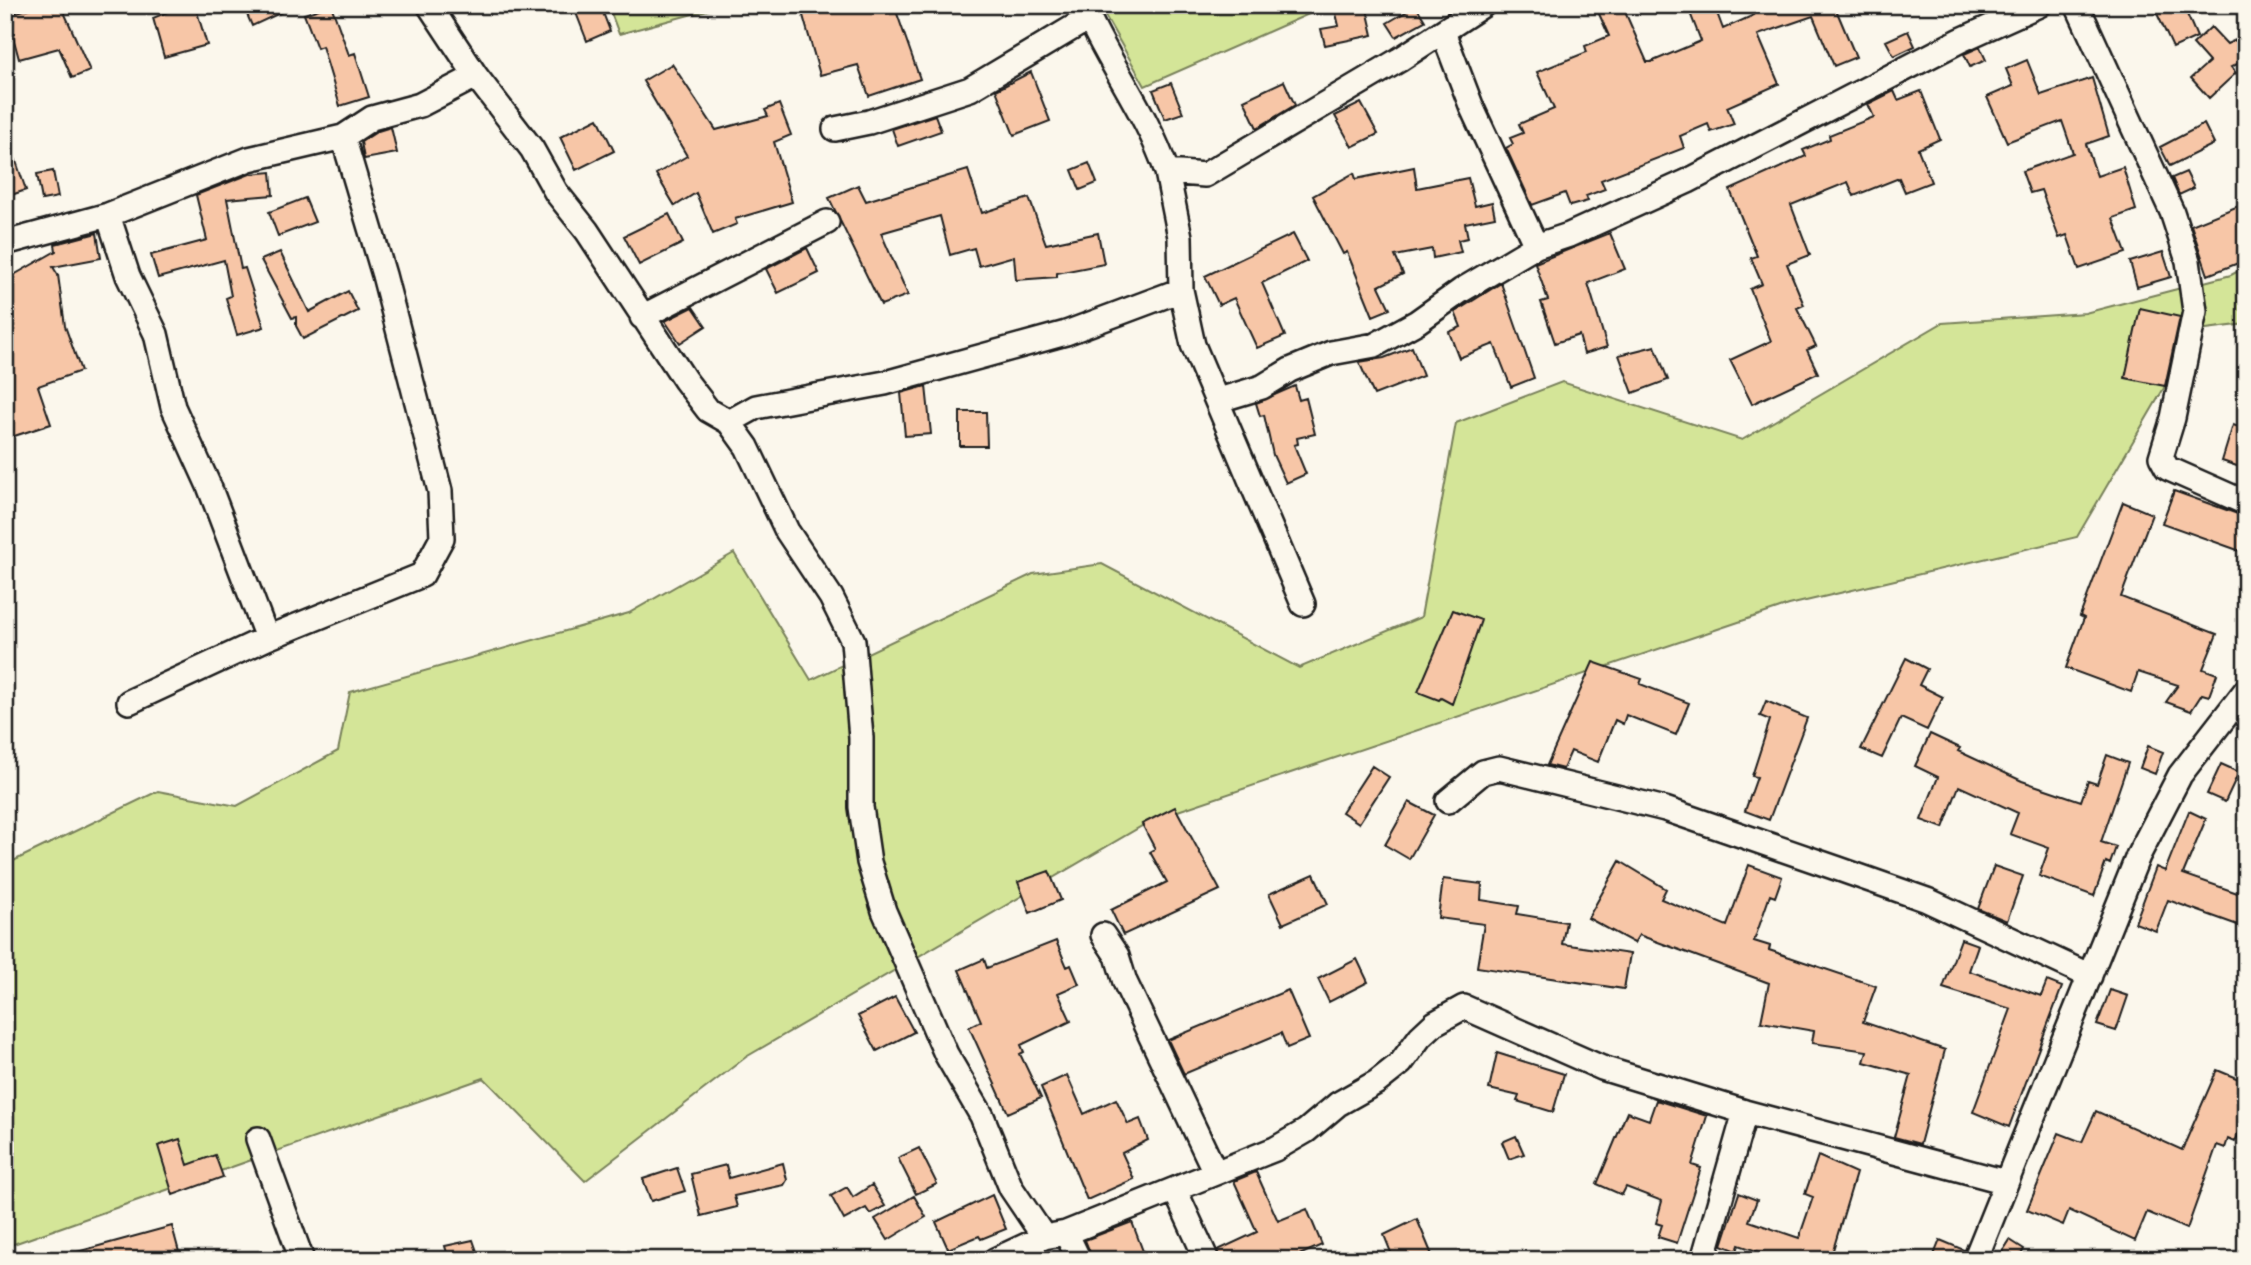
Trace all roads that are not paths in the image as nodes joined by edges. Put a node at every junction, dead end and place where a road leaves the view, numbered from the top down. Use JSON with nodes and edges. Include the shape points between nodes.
{"nodes":[{"id":1,"x":429,"y":5,"type":"edge"},
{"id":2,"x":1483,"y":5,"type":"edge"},
{"id":3,"x":2039,"y":5,"type":"edge"},
{"id":4,"x":2077,"y":5,"type":"edge"},
{"id":5,"x":1086,"y":12,"type":"edge"},
{"id":6,"x":1443,"y":32,"type":"junction"},
{"id":7,"x":476,"y":76,"type":"junction"},
{"id":8,"x":835,"y":129,"type":"dead end"},
{"id":9,"x":343,"y":137,"type":"junction"},
{"id":10,"x":1167,"y":172,"type":"junction"},
{"id":11,"x":108,"y":215,"type":"junction"},
{"id":12,"x":827,"y":222,"type":"dead end"},
{"id":13,"x":5,"y":243,"type":"edge"},
{"id":14,"x":1536,"y":246,"type":"junction"},
{"id":15,"x":1181,"y":290,"type":"junction"},
{"id":16,"x":642,"y":317,"type":"junction"},
{"id":17,"x":1219,"y":400,"type":"junction"},
{"id":18,"x":729,"y":422,"type":"junction"},
{"id":19,"x":2246,"y":503,"type":"edge"},
{"id":20,"x":1303,"y":604,"type":"dead end"},
{"id":21,"x":267,"y":638,"type":"junction"},
{"id":22,"x":2246,"y":690,"type":"edge"},
{"id":23,"x":130,"y":702,"type":"dead end"},
{"id":24,"x":1448,"y":801,"type":"dead end"},
{"id":25,"x":1103,"y":935,"type":"dead end"},
{"id":26,"x":2090,"y":976,"type":"junction"},
{"id":27,"x":1745,"y":1112,"type":"junction"},
{"id":28,"x":258,"y":1139,"type":"dead end"},
{"id":29,"x":1215,"y":1172,"type":"junction"},
{"id":30,"x":2006,"y":1182,"type":"junction"},
{"id":31,"x":1175,"y":1189,"type":"junction"},
{"id":32,"x":1055,"y":1235,"type":"junction"},
{"id":33,"x":1984,"y":1253,"type":"edge"},
{"id":34,"x":302,"y":1260,"type":"edge"},
{"id":35,"x":995,"y":1260,"type":"edge"},
{"id":36,"x":1079,"y":1260,"type":"edge"},
{"id":37,"x":1207,"y":1260,"type":"edge"},
{"id":38,"x":1703,"y":1260,"type":"edge"}],
"edges":[{"from":1,"to":7,"type":"street"},
{"from":2,"to":6,"type":"street"},
{"from":3,"to":14,"type":"street","via":[[1948,46],[1688,181]]},
{"from":4,"to":19,"type":"street","via":[[2172,212],[2188,261],[2195,311],[2161,457],[2167,468]]},
{"from":5,"to":8,"type":"street","via":[[970,89]]},
{"from":5,"to":10,"type":"street","via":[[1152,130]]},
{"from":6,"to":10,"type":"street","via":[[1205,175]]},
{"from":6,"to":14,"type":"street","via":[[1472,108]]},
{"from":7,"to":9,"type":"street","via":[[429,101],[372,118]]},
{"from":7,"to":16,"type":"street","via":[[532,149]]},
{"from":9,"to":11,"type":"street","via":[[249,159]]},
{"from":9,"to":21,"type":"street","via":[[440,491],[442,538],[422,575]]},
{"from":10,"to":15,"type":"street","via":[[1180,237]]},
{"from":11,"to":13,"type":"street"},
{"from":11,"to":21,"type":"street","via":[[128,276],[156,334],[173,407],[209,486]]},
{"from":12,"to":16,"type":"street"},
{"from":14,"to":17,"type":"street","via":[[1375,345],[1331,353],[1262,387]]},
{"from":15,"to":17,"type":"street","via":[[1193,345]]},
{"from":15,"to":18,"type":"street","via":[[1066,333],[885,383],[756,407]]},
{"from":16,"to":18,"type":"street","via":[[708,410]]},
{"from":17,"to":20,"type":"street"},
{"from":18,"to":32,"type":"street","via":[[853,641],[861,807],[869,862],[884,911],[946,1054],[982,1116],[1012,1188]]},
{"from":21,"to":23,"type":"street"},
{"from":22,"to":26,"type":"street","via":[[2180,775],[2138,856]]},
{"from":24,"to":26,"type":"street","via":[[1483,772],[1499,768],[1665,809],[1927,900]]},
{"from":25,"to":29,"type":"street","via":[[1117,956]]},
{"from":26,"to":30,"type":"street"},
{"from":27,"to":29,"type":"street","via":[[1602,1068],[1464,1007],[1435,1023],[1401,1063],[1306,1131],[1275,1149]]},
{"from":27,"to":30,"type":"street"},
{"from":27,"to":38,"type":"street"},
{"from":28,"to":34,"type":"street"},
{"from":29,"to":31,"type":"street"},
{"from":30,"to":33,"type":"street"},
{"from":31,"to":32,"type":"street"},
{"from":31,"to":37,"type":"street"},
{"from":32,"to":35,"type":"street"},
{"from":32,"to":36,"type":"street"}]}
